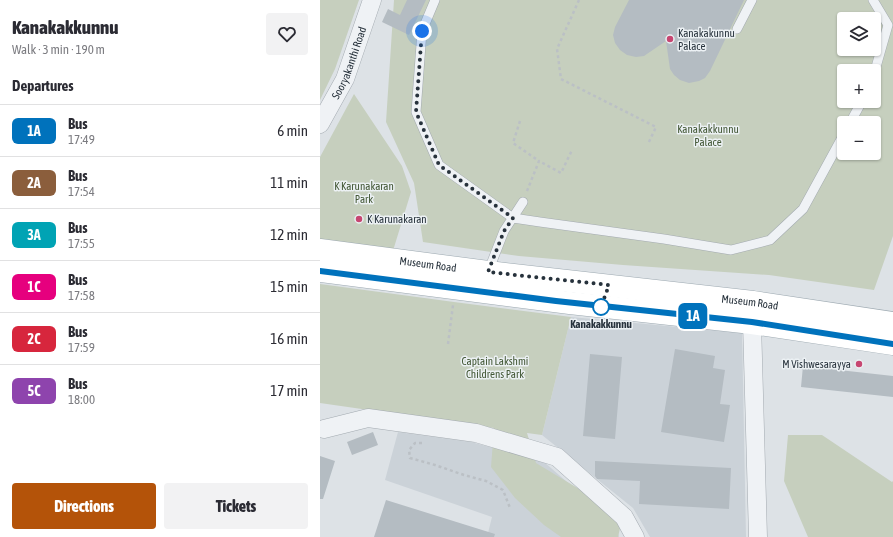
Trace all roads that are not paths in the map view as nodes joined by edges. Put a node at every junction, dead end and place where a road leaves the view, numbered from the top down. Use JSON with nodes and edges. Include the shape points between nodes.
{"nodes":[{"id":1,"x":372,"y":0,"type":"edge"},
{"id":2,"x":435,"y":0,"type":"edge"},
{"id":3,"x":752,"y":0,"type":"edge"},
{"id":4,"x":873,"y":0,"type":"edge"},
{"id":5,"x":737,"y":29,"type":"dead end"},
{"id":6,"x":877,"y":64,"type":"edge"},
{"id":7,"x":320,"y":124,"type":"edge"},
{"id":8,"x":837,"y":147,"type":"edge"},
{"id":9,"x":523,"y":202,"type":"road end"},
{"id":10,"x":513,"y":218,"type":"junction"},
{"id":11,"x":320,"y":250,"type":"edge"},
{"id":12,"x":320,"y":271,"type":"edge"},
{"id":13,"x":488,"y":272,"type":"junction"},
{"id":14,"x":752,"y":322,"type":"junction"},
{"id":15,"x":893,"y":323,"type":"edge"},
{"id":16,"x":893,"y":344,"type":"edge"},
{"id":17,"x":324,"y":428,"type":"dead end"},
{"id":18,"x":635,"y":537,"type":"edge"},
{"id":19,"x":758,"y":537,"type":"edge"}],
"edges":[{"from":1,"to":7,"type":"street","name":"Sooryakanthi Road","via":[[345,79]]},
{"from":2,"to":10,"type":"lane","via":[[422,31],[416,112],[439,165]]},
{"from":3,"to":5,"type":"lane"},
{"from":4,"to":6,"type":"lane","via":[[888,25]]},
{"from":8,"to":10,"type":"lane","via":[[803,209],[770,240],[731,250]]},
{"from":9,"to":10,"type":"lane"},
{"from":10,"to":13,"type":"lane","via":[[504,231]]},
{"from":11,"to":13,"type":"main road","name":"Museum Road"},
{"from":12,"to":14,"type":"main road","name":"Museum Road","via":[[593,306]]},
{"from":13,"to":15,"type":"main road","name":"Museum Road","via":[[753,302]]},
{"from":14,"to":16,"type":"main road","name":"Museum Road"},
{"from":14,"to":19,"type":"street"},
{"from":17,"to":18,"type":"street","via":[[368,418],[476,433],[557,457],[624,517]]}]}
